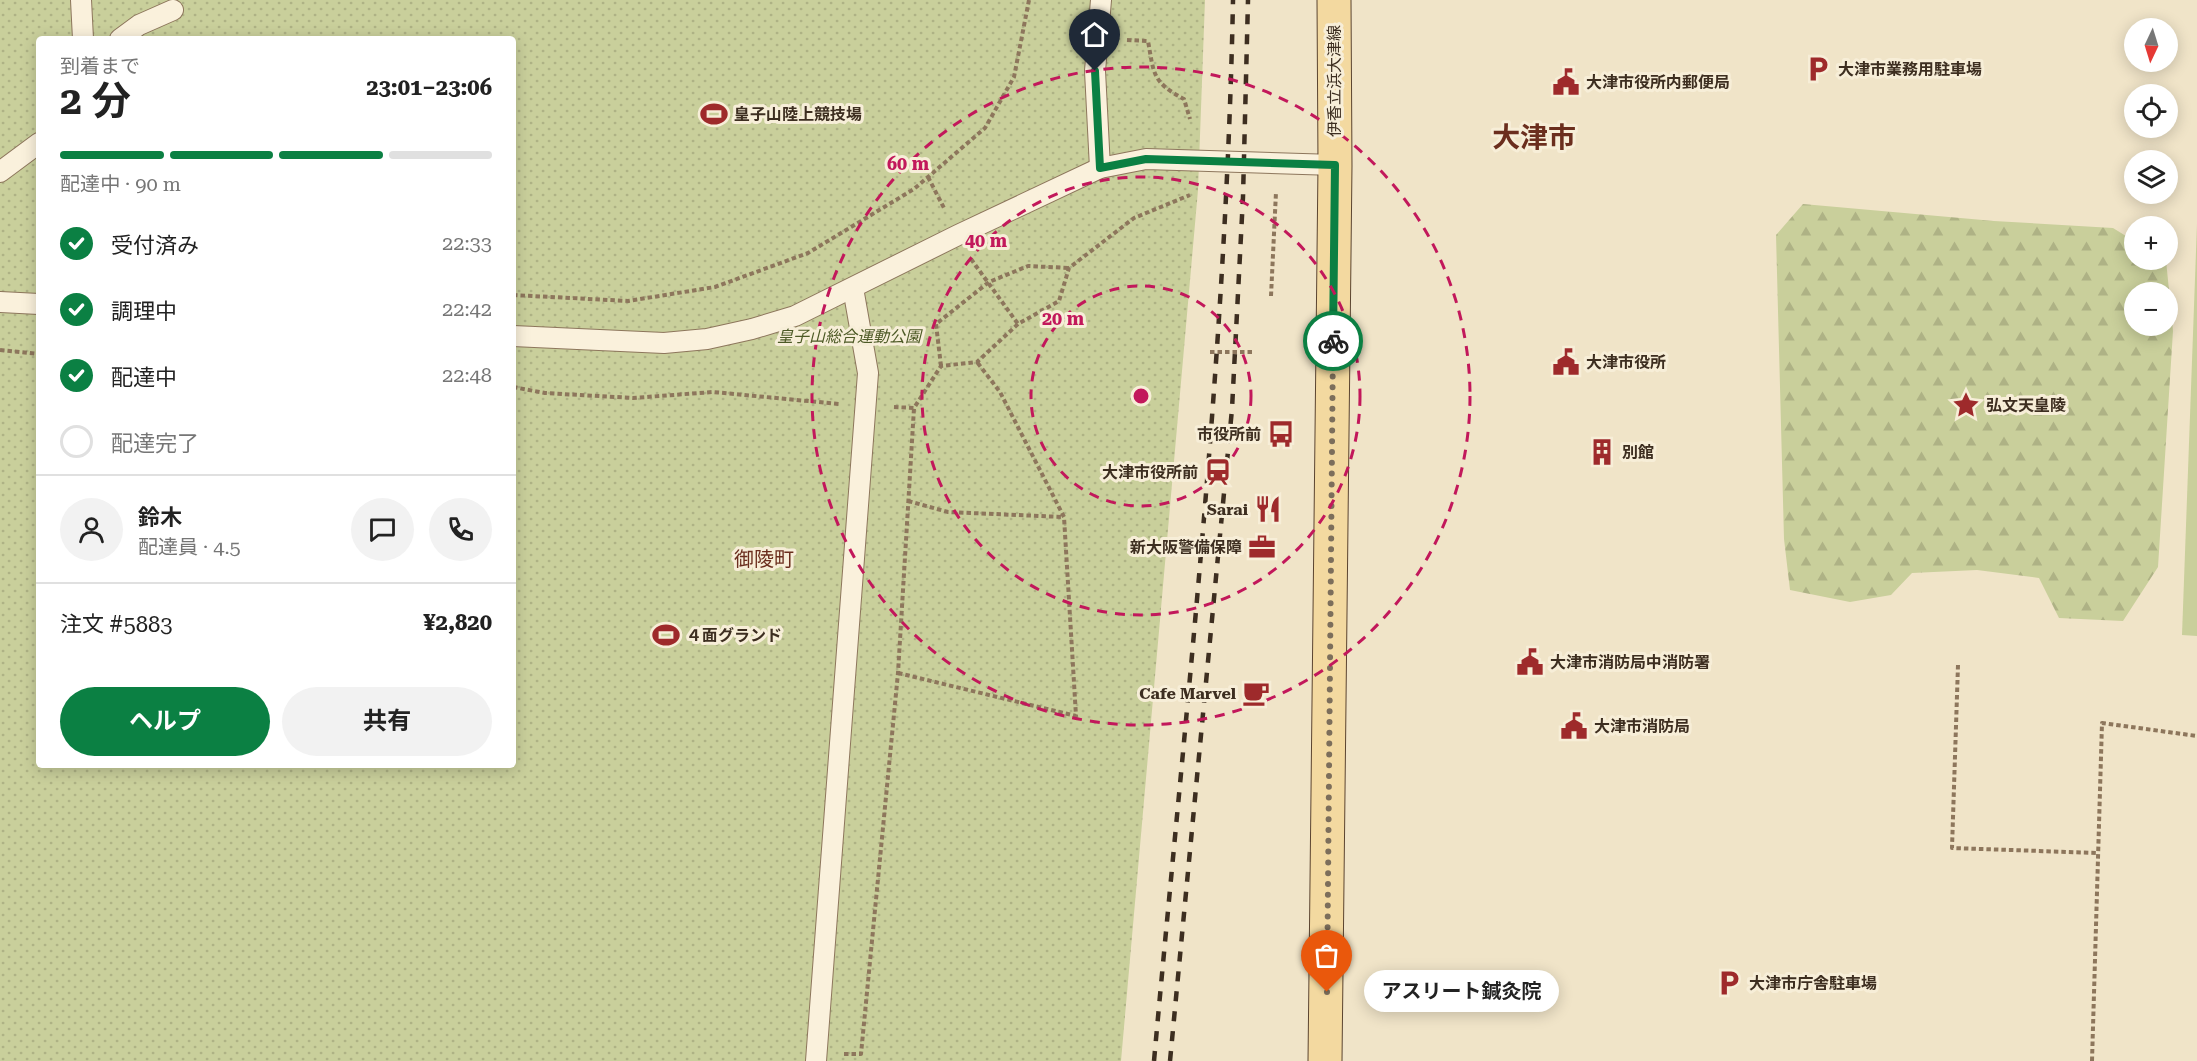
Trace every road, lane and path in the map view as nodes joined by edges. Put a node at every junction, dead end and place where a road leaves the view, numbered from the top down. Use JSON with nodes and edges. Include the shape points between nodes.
{"nodes":[{"id":1,"x":81,"y":0,"type":"edge"},
{"id":2,"x":1029,"y":0,"type":"edge"},
{"id":3,"x":1101,"y":0,"type":"edge"},
{"id":4,"x":1334,"y":0,"type":"edge"},
{"id":5,"x":173,"y":10,"type":"dead end"},
{"id":6,"x":83,"y":36,"type":"edge"},
{"id":7,"x":124,"y":36,"type":"edge"},
{"id":8,"x":1098,"y":38,"type":"junction"},
{"id":9,"x":1190,"y":119,"type":"dead end"},
{"id":10,"x":36,"y":145,"type":"edge"},
{"id":11,"x":1335,"y":165,"type":"junction"},
{"id":12,"x":1100,"y":168,"type":"junction"},
{"id":13,"x":0,"y":172,"type":"edge"},
{"id":14,"x":928,"y":177,"type":"junction"},
{"id":15,"x":1276,"y":192,"type":"dead end"},
{"id":16,"x":950,"y":219,"type":"dead end"},
{"id":17,"x":967,"y":253,"type":"dead end"},
{"id":18,"x":1069,"y":268,"type":"dead end"},
{"id":19,"x":989,"y":282,"type":"junction"},
{"id":20,"x":853,"y":288,"type":"junction"},
{"id":21,"x":516,"y":295,"type":"edge"},
{"id":22,"x":1271,"y":296,"type":"dead end"},
{"id":23,"x":0,"y":302,"type":"edge"},
{"id":24,"x":36,"y":304,"type":"edge"},
{"id":25,"x":1018,"y":324,"type":"dead end"},
{"id":26,"x":516,"y":336,"type":"edge"},
{"id":27,"x":0,"y":350,"type":"edge"},
{"id":28,"x":1210,"y":352,"type":"dead end"},
{"id":29,"x":1253,"y":352,"type":"dead end"},
{"id":30,"x":36,"y":354,"type":"edge"},
{"id":31,"x":977,"y":362,"type":"dead end"},
{"id":32,"x":942,"y":366,"type":"dead end"},
{"id":33,"x":914,"y":408,"type":"dead end"},
{"id":34,"x":908,"y":501,"type":"junction"},
{"id":35,"x":1064,"y":518,"type":"junction"},
{"id":36,"x":1958,"y":665,"type":"dead end"},
{"id":37,"x":898,"y":673,"type":"junction"},
{"id":38,"x":2197,"y":736,"type":"edge"},
{"id":39,"x":2098,"y":853,"type":"junction"},
{"id":40,"x":817,"y":1057,"type":"edge"},
{"id":41,"x":1325,"y":1061,"type":"edge"},
{"id":42,"x":2091,"y":1061,"type":"edge"}],
"edges":[{"from":1,"to":6,"type":"lane"},
{"from":2,"to":14,"type":"path","via":[[1014,77],[985,128]]},
{"from":3,"to":8,"type":"lane"},
{"from":4,"to":11,"type":"main road","name":"伊香立浜大津線"},
{"from":5,"to":7,"type":"lane"},
{"from":8,"to":9,"type":"path","via":[[1148,41],[1154,75],[1184,99]]},
{"from":8,"to":12,"type":"lane","via":[[1095,71]]},
{"from":10,"to":13,"type":"lane"},
{"from":11,"to":12,"type":"lane","via":[[1146,159]]},
{"from":11,"to":41,"type":"main road","name":"伊香立浜大津線"},
{"from":12,"to":20,"type":"lane"},
{"from":14,"to":16,"type":"path"},
{"from":14,"to":21,"type":"path","via":[[808,253],[716,286],[628,301]]},
{"from":15,"to":22,"type":"path"},
{"from":17,"to":19,"type":"path"},
{"from":18,"to":19,"type":"path","via":[[1028,266]]},
{"from":19,"to":25,"type":"path"},
{"from":19,"to":32,"type":"path","via":[[936,324]]},
{"from":20,"to":26,"type":"lane","via":[[795,316],[707,339],[664,343]]},
{"from":20,"to":40,"type":"lane","via":[[868,373]]},
{"from":23,"to":24,"type":"lane"},
{"from":27,"to":30,"type":"path"},
{"from":28,"to":29,"type":"path"},
{"from":31,"to":35,"type":"path","via":[[1000,392]]},
{"from":33,"to":34,"type":"path"},
{"from":34,"to":35,"type":"path","via":[[948,512]]},
{"from":34,"to":37,"type":"path"},
{"from":35,"to":37,"type":"path","via":[[1076,716]]},
{"from":36,"to":39,"type":"path","via":[[1952,848]]},
{"from":37,"to":40,"type":"path","via":[[861,1054]]},
{"from":38,"to":39,"type":"path","via":[[2102,723]]},
{"from":39,"to":42,"type":"path"}]}
